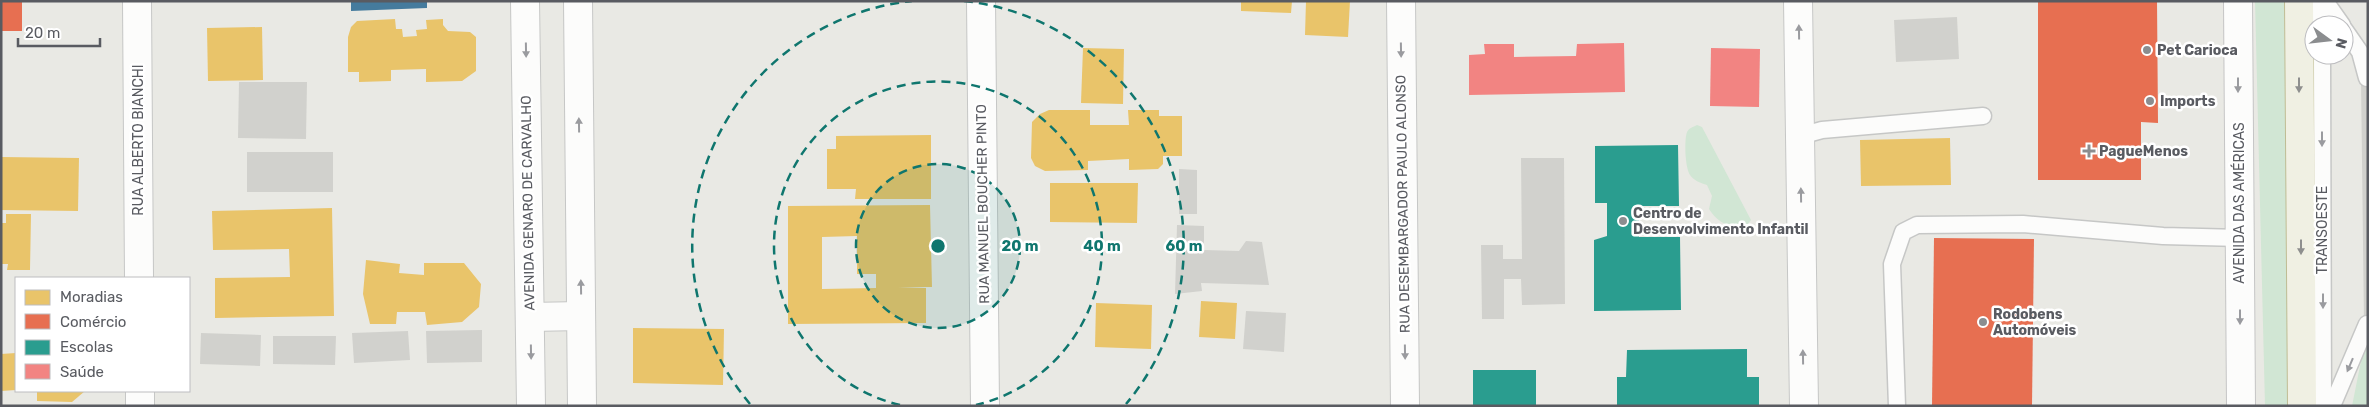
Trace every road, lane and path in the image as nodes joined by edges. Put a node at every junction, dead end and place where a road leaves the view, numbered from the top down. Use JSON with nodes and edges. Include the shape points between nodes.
{"nodes":[{"id":1,"x":137,"y":1,"type":"edge"},
{"id":2,"x":525,"y":1,"type":"edge"},
{"id":3,"x":578,"y":1,"type":"edge"},
{"id":4,"x":981,"y":1,"type":"edge"},
{"id":5,"x":1401,"y":1,"type":"edge"},
{"id":6,"x":1798,"y":1,"type":"edge"},
{"id":7,"x":2238,"y":1,"type":"edge"},
{"id":8,"x":2299,"y":1,"type":"edge"},
{"id":9,"x":2323,"y":1,"type":"edge"},
{"id":10,"x":2322,"y":15,"type":"edge"},
{"id":11,"x":2334,"y":15,"type":"edge"},
{"id":12,"x":2354,"y":43,"type":"edge"},
{"id":13,"x":2322,"y":65,"type":"edge"},
{"id":14,"x":2367,"y":78,"type":"edge"},
{"id":15,"x":1983,"y":116,"type":"dead end"},
{"id":16,"x":1800,"y":136,"type":"junction"},
{"id":17,"x":2240,"y":238,"type":"junction"},
{"id":18,"x":139,"y":277,"type":"edge"},
{"id":19,"x":581,"y":316,"type":"junction"},
{"id":20,"x":530,"y":317,"type":"junction"},
{"id":21,"x":2367,"y":324,"type":"edge"},
{"id":22,"x":140,"y":392,"type":"edge"},
{"id":23,"x":140,"y":406,"type":"edge"},
{"id":24,"x":531,"y":406,"type":"edge"},
{"id":25,"x":582,"y":406,"type":"edge"},
{"id":26,"x":985,"y":406,"type":"edge"},
{"id":27,"x":1405,"y":406,"type":"edge"},
{"id":28,"x":1804,"y":406,"type":"edge"},
{"id":29,"x":1898,"y":406,"type":"edge"},
{"id":30,"x":2241,"y":406,"type":"edge"},
{"id":31,"x":2302,"y":406,"type":"edge"},
{"id":32,"x":2323,"y":406,"type":"edge"},
{"id":33,"x":2332,"y":406,"type":"edge"}],
"edges":[{"from":1,"to":18,"type":"street","name":"RUA ALBERTO BIANCHI"},
{"from":2,"to":20,"type":"street","name":"AVENIDA GENARO DE CARVALHO","one_way":true},
{"from":19,"to":3,"type":"street","one_way":true},
{"from":4,"to":26,"type":"street","name":"RUA MANUEL BOUCHER PINTO"},
{"from":5,"to":27,"type":"street","name":"RUA DESEMBARGADOR PAULO ALONSO","one_way":true},
{"from":16,"to":6,"type":"street","one_way":true},
{"from":7,"to":17,"type":"street","name":"AVENIDA DAS AMÉRICAS","one_way":true},
{"from":8,"to":31,"type":"highway","one_way":true},
{"from":9,"to":10,"type":"lane"},
{"from":9,"to":11,"type":"lane"},
{"from":12,"to":14,"type":"lane"},
{"from":13,"to":32,"type":"lane","name":"TRANSOESTE","one_way":true},
{"from":15,"to":16,"type":"lane","via":[[1822,130]]},
{"from":28,"to":16,"type":"street","one_way":true},
{"from":17,"to":29,"type":"lane","via":[[2164,236],[2023,224],[1917,225],[1903,232],[1892,264]]},
{"from":17,"to":30,"type":"street","name":"AVENIDA DAS AMÉRICAS","one_way":true},
{"from":19,"to":20,"type":"street"},
{"from":19,"to":25,"type":"street"},
{"from":20,"to":24,"type":"street","name":"AVENIDA GENARO DE CARVALHO","one_way":true},
{"from":21,"to":33,"type":"lane","one_way":true},
{"from":22,"to":23,"type":"street"}]}
